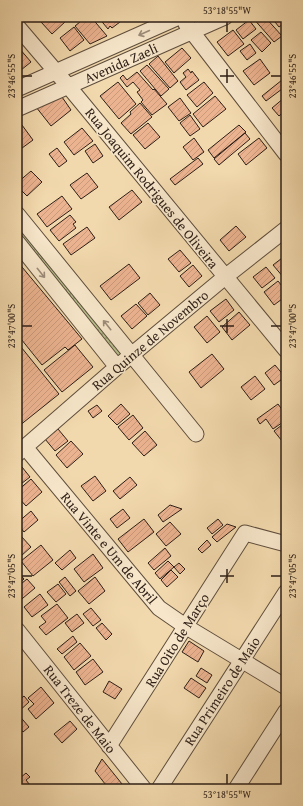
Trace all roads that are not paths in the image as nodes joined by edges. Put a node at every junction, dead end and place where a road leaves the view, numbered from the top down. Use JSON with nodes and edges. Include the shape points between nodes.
{"nodes":[{"id":1,"x":180,"y":17,"type":"edge"},
{"id":2,"x":225,"y":17,"type":"edge"},
{"id":3,"x":17,"y":26,"type":"edge"},
{"id":4,"x":192,"y":31,"type":"junction"},
{"id":5,"x":56,"y":71,"type":"junction"},
{"id":6,"x":69,"y":86,"type":"junction"},
{"id":7,"x":17,"y":89,"type":"edge"},
{"id":8,"x":17,"y":109,"type":"edge"},
{"id":9,"x":286,"y":154,"type":"edge"},
{"id":10,"x":17,"y":214,"type":"edge"},
{"id":11,"x":286,"y":229,"type":"edge"},
{"id":12,"x":17,"y":242,"type":"edge"},
{"id":13,"x":225,"y":277,"type":"junction"},
{"id":14,"x":286,"y":350,"type":"edge"},
{"id":15,"x":131,"y":356,"type":"junction"},
{"id":16,"x":117,"y":367,"type":"junction"},
{"id":17,"x":196,"y":434,"type":"dead end"},
{"id":18,"x":21,"y":450,"type":"edge"},
{"id":19,"x":286,"y":544,"type":"edge"},
{"id":20,"x":286,"y":592,"type":"edge"},
{"id":21,"x":185,"y":626,"type":"junction"},
{"id":22,"x":17,"y":630,"type":"edge"},
{"id":23,"x":242,"y":660,"type":"junction"},
{"id":24,"x":286,"y":687,"type":"edge"},
{"id":25,"x":286,"y":711,"type":"edge"},
{"id":26,"x":109,"y":746,"type":"junction"},
{"id":27,"x":144,"y":789,"type":"edge"},
{"id":28,"x":159,"y":789,"type":"edge"},
{"id":29,"x":236,"y":789,"type":"edge"}],
"edges":[{"from":1,"to":4,"type":"street"},
{"from":1,"to":5,"type":"street","name":"Avenida Zaeli","one_way":true},
{"from":2,"to":4,"type":"street","name":"Avenida Zaeli"},
{"from":3,"to":5,"type":"street","name":"Rua Joaquim Rodrigues de Oliveira"},
{"from":4,"to":6,"type":"street","name":"Avenida Zaeli"},
{"from":4,"to":9,"type":"street"},
{"from":5,"to":6,"type":"street","name":"Rua Joaquim Rodrigues de Oliveira"},
{"from":5,"to":7,"type":"street","name":"Avenida Zaeli"},
{"from":6,"to":8,"type":"street","name":"Avenida Zaeli"},
{"from":6,"to":13,"type":"street","name":"Rua Joaquim Rodrigues de Oliveira"},
{"from":15,"to":10,"type":"street","one_way":true},
{"from":11,"to":13,"type":"street","name":"Rua Quinze de Novembro"},
{"from":12,"to":16,"type":"street","one_way":true},
{"from":13,"to":14,"type":"street","name":"Rua Joaquim Rodrigues de Oliveira"},
{"from":13,"to":15,"type":"street","name":"Rua Quinze de Novembro"},
{"from":15,"to":16,"type":"street","name":"Rua Quinze de Novembro"},
{"from":15,"to":17,"type":"street"},
{"from":16,"to":18,"type":"street","name":"Rua Quinze de Novembro"},
{"from":18,"to":21,"type":"street","name":"Rua Vinte e Um de Abril","via":[[158,608]]},
{"from":19,"to":21,"type":"street","name":"Rua Oito de Março","via":[[245,533]]},
{"from":20,"to":23,"type":"street","name":"Rua Primeiro de Maio"},
{"from":21,"to":23,"type":"street","name":"Rua Vinte e Um de Abril"},
{"from":21,"to":26,"type":"street","name":"Rua Oito de Março"},
{"from":22,"to":26,"type":"street","name":"Rua Treze de Maio"},
{"from":23,"to":24,"type":"street","name":"Rua Vinte e Um de Abril"},
{"from":23,"to":28,"type":"street","name":"Rua Primeiro de Maio"},
{"from":25,"to":29,"type":"street"},
{"from":26,"to":27,"type":"street","name":"Rua Treze de Maio"}]}
